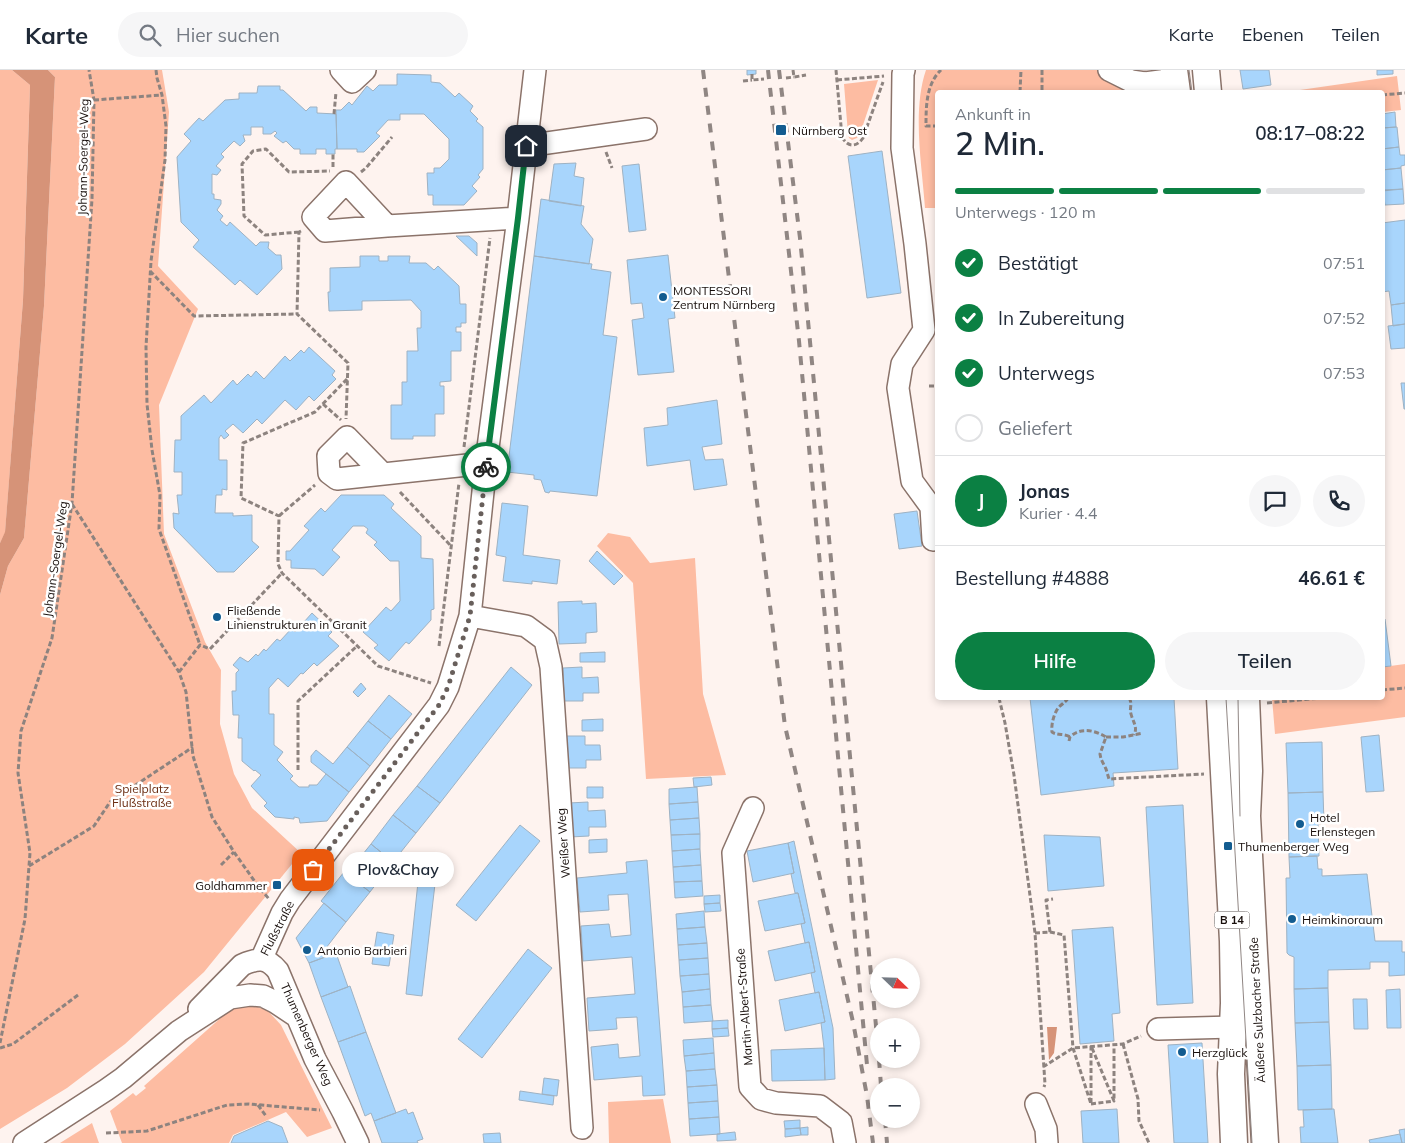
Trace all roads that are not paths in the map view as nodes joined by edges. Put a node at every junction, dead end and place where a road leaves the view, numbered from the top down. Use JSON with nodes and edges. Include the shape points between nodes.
{"nodes":[{"id":1,"x":341,"y":70,"type":"edge"},
{"id":2,"x":365,"y":70,"type":"edge"},
{"id":3,"x":535,"y":70,"type":"edge"},
{"id":4,"x":904,"y":70,"type":"edge"},
{"id":5,"x":1109,"y":70,"type":"edge"},
{"id":6,"x":1206,"y":70,"type":"edge"},
{"id":7,"x":1175,"y":80,"type":"edge"},
{"id":8,"x":1208,"y":90,"type":"edge"},
{"id":9,"x":646,"y":129,"type":"dead end"},
{"id":10,"x":526,"y":146,"type":"junction"},
{"id":11,"x":518,"y":218,"type":"junction"},
{"id":12,"x":387,"y":226,"type":"junction"},
{"id":13,"x":486,"y":463,"type":"junction"},
{"id":14,"x":383,"y":474,"type":"junction"},
{"id":15,"x":933,"y":540,"type":"dead end"},
{"id":16,"x":470,"y":616,"type":"junction"},
{"id":17,"x":1220,"y":700,"type":"edge"},
{"id":18,"x":1246,"y":700,"type":"edge"},
{"id":19,"x":1248,"y":746,"type":"junction"},
{"id":20,"x":1222,"y":747,"type":"junction"},
{"id":21,"x":753,"y":808,"type":"dead end"},
{"id":22,"x":262,"y":960,"type":"junction"},
{"id":23,"x":296,"y":1016,"type":"junction"},
{"id":24,"x":1233,"y":1026,"type":"junction"},
{"id":25,"x":1158,"y":1029,"type":"road end"},
{"id":26,"x":179,"y":1031,"type":"junction"},
{"id":27,"x":1036,"y":1104,"type":"road end"},
{"id":28,"x":582,"y":1128,"type":"dead end"},
{"id":29,"x":24,"y":1143,"type":"edge"},
{"id":30,"x":358,"y":1143,"type":"edge"},
{"id":31,"x":845,"y":1143,"type":"edge"},
{"id":32,"x":1047,"y":1143,"type":"edge"},
{"id":33,"x":1234,"y":1143,"type":"edge"},
{"id":34,"x":1265,"y":1143,"type":"edge"}],
"edges":[{"from":1,"to":2,"type":"street","via":[[352,82]]},
{"from":3,"to":10,"type":"street","name":"Flußstraße"},
{"from":4,"to":15,"type":"street","via":[[902,148],[924,330],[902,364],[898,388],[912,481],[931,507]]},
{"from":5,"to":7,"type":"street","via":[[1131,81]]},
{"from":6,"to":8,"type":"main road"},
{"from":9,"to":10,"type":"street"},
{"from":10,"to":11,"type":"street","name":"Flußstraße"},
{"from":11,"to":12,"type":"street"},
{"from":11,"to":13,"type":"street","name":"Flußstraße"},
{"from":12,"to":12,"type":"street","via":[[325,231],[306,225],[346,182]]},
{"from":13,"to":14,"type":"street"},
{"from":13,"to":16,"type":"street","name":"Flußstraße"},
{"from":14,"to":14,"type":"street","via":[[337,479],[329,473],[328,456],[347,437]]},
{"from":16,"to":22,"type":"street","name":"Flußstraße","via":[[448,687],[439,705],[290,900]]},
{"from":16,"to":28,"type":"street","name":"Weißer Weg","via":[[526,626],[545,640],[551,667]]},
{"from":17,"to":20,"type":"main road","name":"Äußere Sulzbacher Straße","number":"B 14"},
{"from":18,"to":19,"type":"main road","name":"Äußere Sulzbacher Straße","number":"B 14"},
{"from":19,"to":20,"type":"street"},
{"from":19,"to":34,"type":"main road","name":"Äußere Sulzbacher Straße","number":"B 14","via":[[1248,826]]},
{"from":20,"to":24,"type":"main road","name":"Äußere Sulzbacher Straße","number":"B 14","via":[[1233,941]]},
{"from":21,"to":31,"type":"street","name":"Martin-Albert-Straße","via":[[732,853],[750,1087],[761,1099],[776,1104],[820,1106],[841,1122]]},
{"from":22,"to":23,"type":"street","name":"Thumenberger Weg","via":[[272,963],[278,971]]},
{"from":22,"to":26,"type":"street","name":"Flußstraße","via":[[242,964]]},
{"from":23,"to":26,"type":"street","name":"Flußstraße","via":[[263,996],[250,995],[230,998]]},
{"from":23,"to":30,"type":"street","name":"Thumenberger Weg"},
{"from":24,"to":25,"type":"street"},
{"from":24,"to":33,"type":"main road","name":"Äußere Sulzbacher Straße","number":"B 14"},
{"from":26,"to":29,"type":"street","name":"Flußstraße","via":[[106,1090]]},
{"from":27,"to":32,"type":"street","via":[[1046,1129]]}]}
